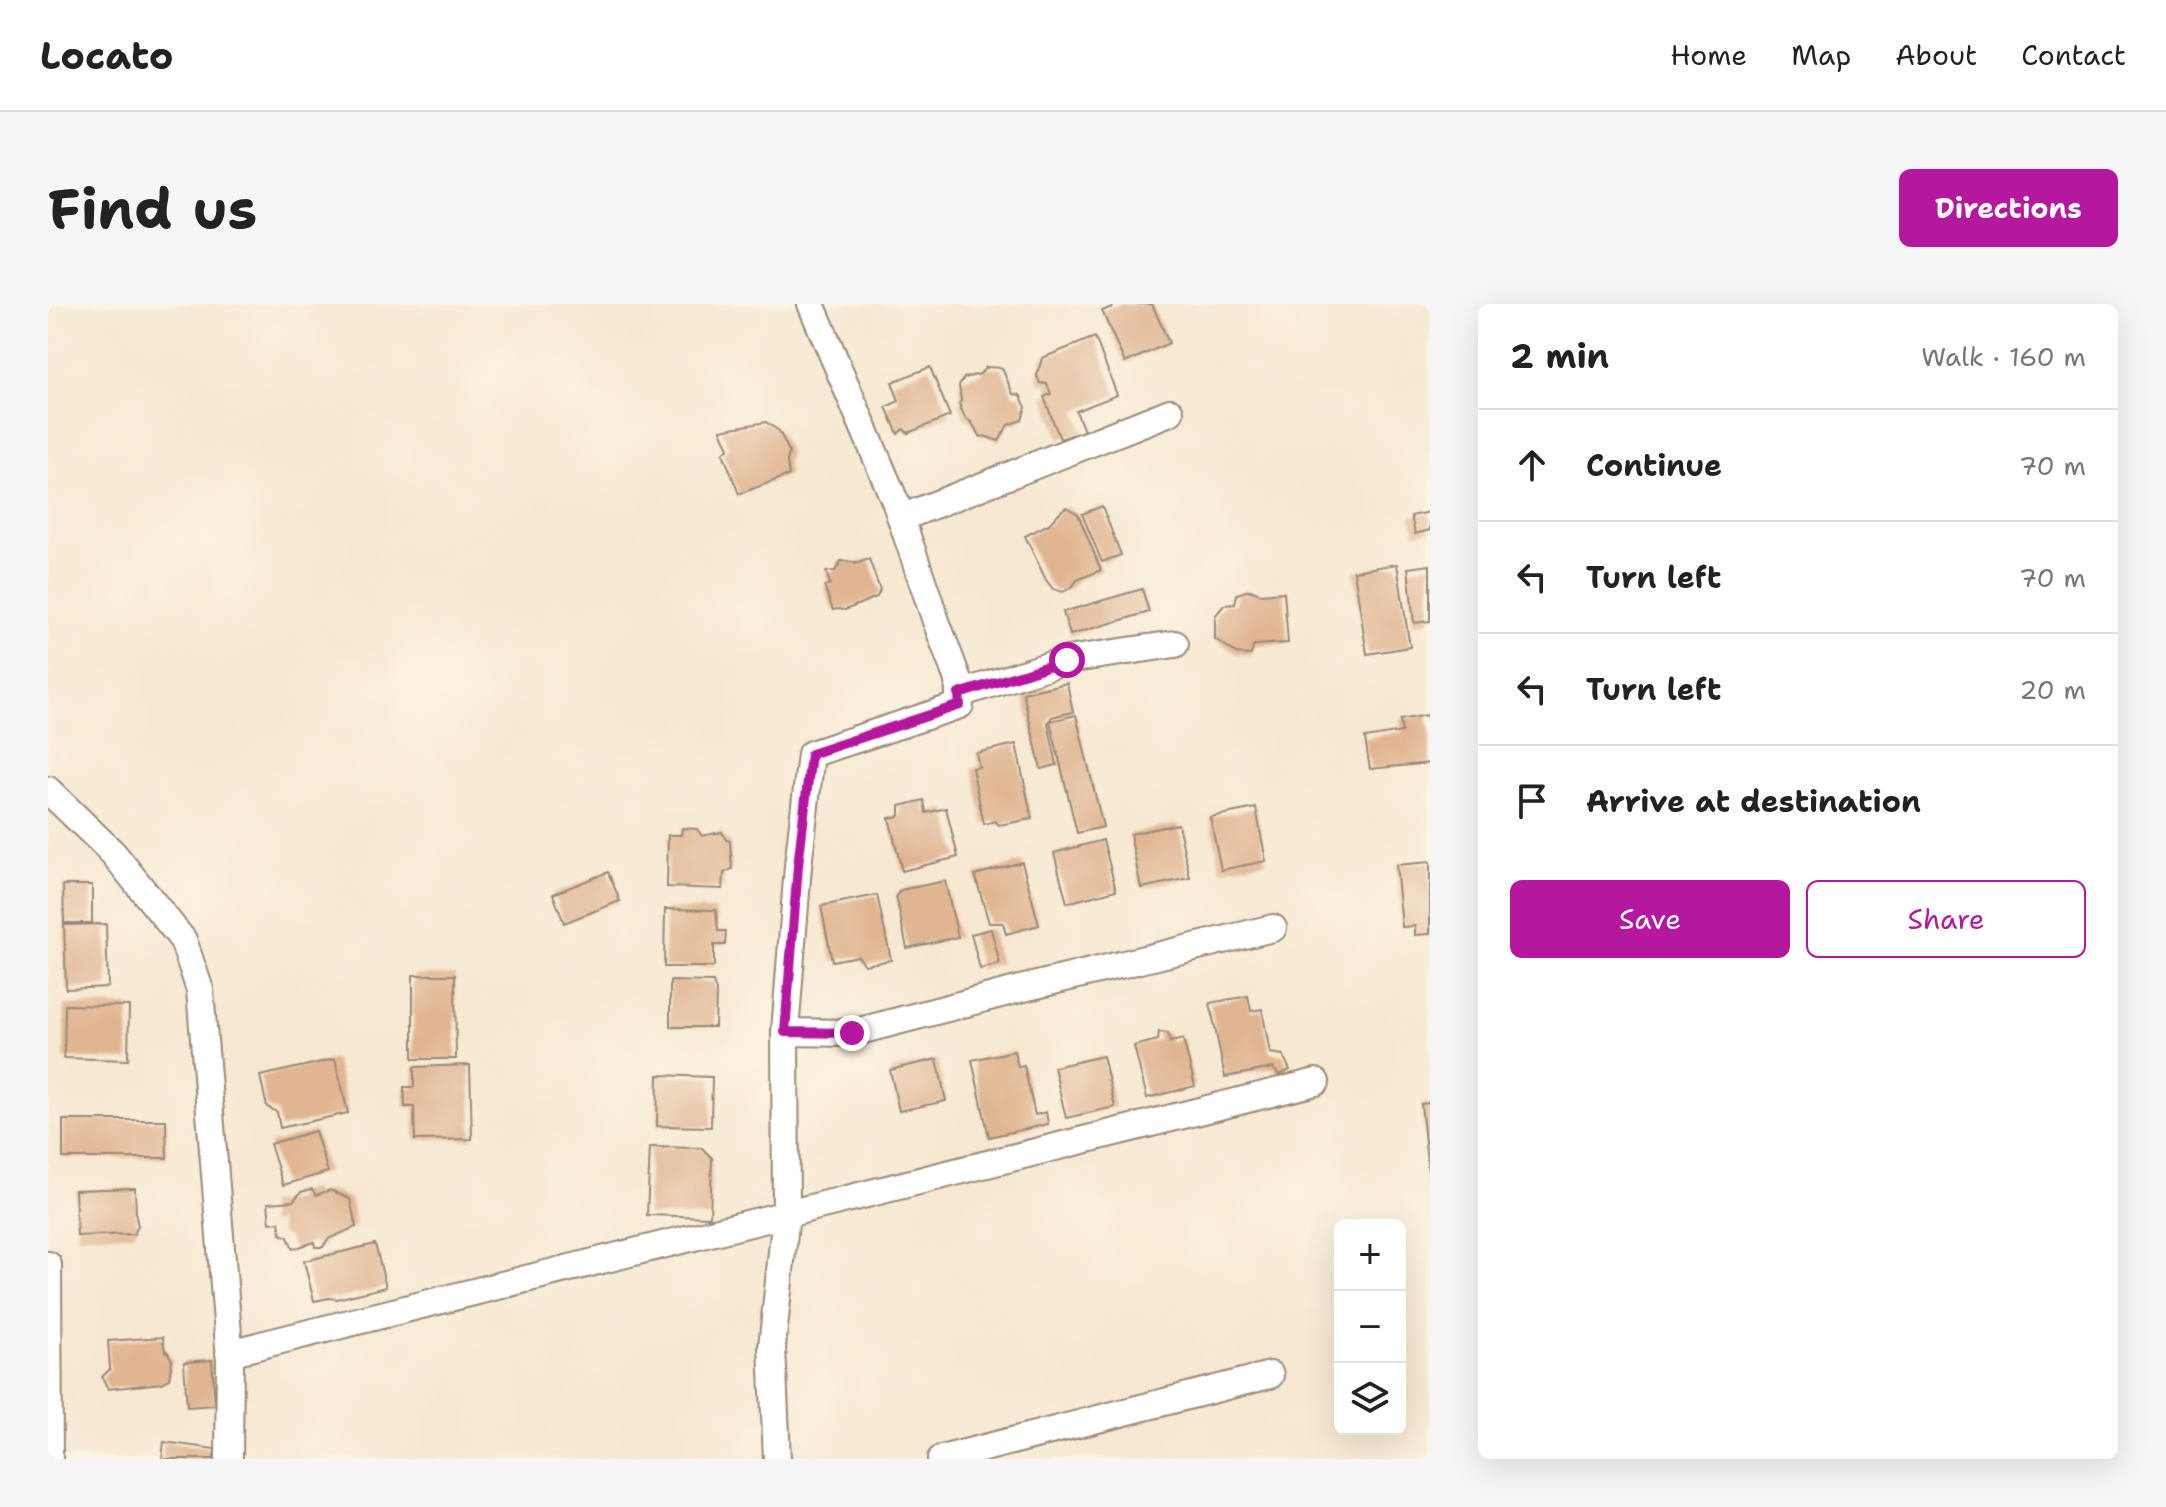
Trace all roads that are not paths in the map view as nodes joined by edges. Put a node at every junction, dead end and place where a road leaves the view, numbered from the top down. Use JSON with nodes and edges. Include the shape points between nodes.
{"nodes":[{"id":1,"x":811,"y":304,"type":"edge"},
{"id":2,"x":1170,"y":412,"type":"dead end"},
{"id":3,"x":901,"y":518,"type":"junction"},
{"id":4,"x":1175,"y":644,"type":"dead end"},
{"id":5,"x":959,"y":694,"type":"junction"},
{"id":6,"x":48,"y":790,"type":"edge"},
{"id":7,"x":1273,"y":928,"type":"dead end"},
{"id":8,"x":785,"y":1032,"type":"junction"},
{"id":9,"x":1316,"y":1082,"type":"dead end"},
{"id":10,"x":786,"y":1214,"type":"junction"},
{"id":11,"x":48,"y":1265,"type":"edge"},
{"id":12,"x":229,"y":1353,"type":"junction"},
{"id":13,"x":1270,"y":1375,"type":"dead end"},
{"id":14,"x":49,"y":1459,"type":"edge"},
{"id":15,"x":229,"y":1459,"type":"edge"},
{"id":16,"x":777,"y":1459,"type":"edge"},
{"id":17,"x":941,"y":1459,"type":"edge"}],
"edges":[{"from":1,"to":3,"type":"street"},
{"from":2,"to":3,"type":"street"},
{"from":3,"to":5,"type":"street"},
{"from":4,"to":5,"type":"street","via":[[1067,660]]},
{"from":5,"to":8,"type":"street","via":[[960,705],[811,754]]},
{"from":6,"to":12,"type":"street","via":[[113,853],[183,940],[200,990]]},
{"from":7,"to":8,"type":"street","via":[[852,1033]]},
{"from":8,"to":10,"type":"street"},
{"from":9,"to":10,"type":"street"},
{"from":10,"to":12,"type":"street"},
{"from":10,"to":16,"type":"street","via":[[772,1347]]},
{"from":11,"to":14,"type":"street"},
{"from":12,"to":15,"type":"street"},
{"from":13,"to":17,"type":"street"}]}
